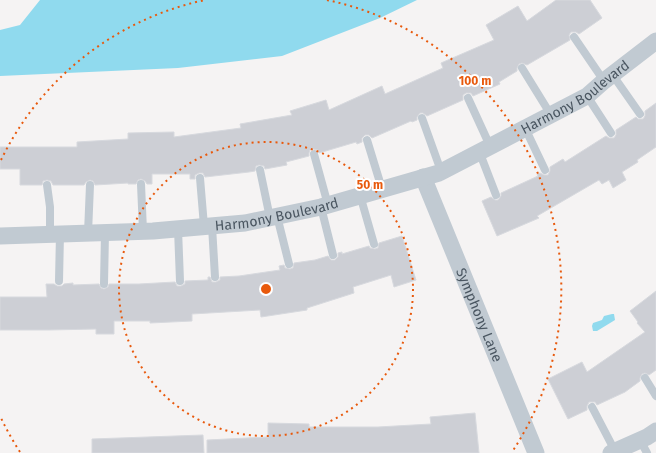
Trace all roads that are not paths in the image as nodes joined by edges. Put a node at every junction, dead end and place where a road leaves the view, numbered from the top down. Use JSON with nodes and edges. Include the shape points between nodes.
{"nodes":[{"id":1,"x":574,"y":37,"type":"dead end"},
{"id":2,"x":656,"y":41,"type":"edge"},
{"id":3,"x":522,"y":68,"type":"dead end"},
{"id":4,"x":608,"y":78,"type":"junction"},
{"id":5,"x":587,"y":96,"type":"junction"},
{"id":6,"x":468,"y":98,"type":"dead end"},
{"id":7,"x":640,"y":114,"type":"dead end"},
{"id":8,"x":551,"y":115,"type":"junction"},
{"id":9,"x":422,"y":118,"type":"dead end"},
{"id":10,"x":525,"y":128,"type":"junction"},
{"id":11,"x":610,"y":133,"type":"dead end"},
{"id":12,"x":366,"y":140,"type":"dead end"},
{"id":13,"x":484,"y":148,"type":"junction"},
{"id":14,"x":314,"y":154,"type":"dead end"},
{"id":15,"x":260,"y":170,"type":"dead end"},
{"id":16,"x":545,"y":170,"type":"dead end"},
{"id":17,"x":441,"y":172,"type":"junction"},
{"id":18,"x":423,"y":177,"type":"junction"},
{"id":19,"x":200,"y":178,"type":"dead end"},
{"id":20,"x":141,"y":184,"type":"dead end"},
{"id":21,"x":47,"y":185,"type":"dead end"},
{"id":22,"x":90,"y":185,"type":"dead end"},
{"id":23,"x":382,"y":189,"type":"junction"},
{"id":24,"x":360,"y":195,"type":"junction"},
{"id":25,"x":496,"y":195,"type":"dead end"},
{"id":26,"x":325,"y":206,"type":"junction"},
{"id":27,"x":274,"y":217,"type":"junction"},
{"id":28,"x":208,"y":226,"type":"junction"},
{"id":29,"x":178,"y":229,"type":"junction"},
{"id":30,"x":143,"y":231,"type":"junction"},
{"id":31,"x":88,"y":233,"type":"junction"},
{"id":32,"x":105,"y":233,"type":"junction"},
{"id":33,"x":55,"y":234,"type":"junction"},
{"id":34,"x":0,"y":236,"type":"edge"},
{"id":35,"x":374,"y":244,"type":"dead end"},
{"id":36,"x":333,"y":255,"type":"dead end"},
{"id":37,"x":289,"y":264,"type":"dead end"},
{"id":38,"x":215,"y":277,"type":"dead end"},
{"id":39,"x":59,"y":281,"type":"dead end"},
{"id":40,"x":180,"y":281,"type":"dead end"},
{"id":41,"x":104,"y":284,"type":"dead end"},
{"id":42,"x":645,"y":378,"type":"dead end"},
{"id":43,"x":656,"y":396,"type":"edge"},
{"id":44,"x":592,"y":407,"type":"dead end"},
{"id":45,"x":656,"y":431,"type":"edge"},
{"id":46,"x":644,"y":447,"type":"edge"},
{"id":47,"x":613,"y":452,"type":"edge"},
{"id":48,"x":536,"y":453,"type":"edge"}],
"edges":[{"from":1,"to":4,"type":"lane"},
{"from":2,"to":4,"type":"street","name":"Harmony Boulevard"},
{"from":3,"to":8,"type":"lane"},
{"from":4,"to":5,"type":"street","name":"Harmony Boulevard"},
{"from":4,"to":7,"type":"lane"},
{"from":5,"to":8,"type":"street","name":"Harmony Boulevard"},
{"from":5,"to":11,"type":"lane"},
{"from":6,"to":13,"type":"lane"},
{"from":8,"to":10,"type":"street","name":"Harmony Boulevard"},
{"from":9,"to":17,"type":"lane"},
{"from":10,"to":13,"type":"street","name":"Harmony Boulevard"},
{"from":10,"to":16,"type":"lane"},
{"from":12,"to":23,"type":"lane"},
{"from":13,"to":17,"type":"street","name":"Harmony Boulevard"},
{"from":13,"to":25,"type":"lane"},
{"from":14,"to":26,"type":"lane"},
{"from":15,"to":27,"type":"lane"},
{"from":17,"to":18,"type":"street","name":"Harmony Boulevard"},
{"from":18,"to":23,"type":"street","name":"Harmony Boulevard"},
{"from":18,"to":48,"type":"street","name":"Symphony Lane"},
{"from":19,"to":28,"type":"lane"},
{"from":20,"to":30,"type":"lane"},
{"from":21,"to":33,"type":"lane"},
{"from":22,"to":31,"type":"lane"},
{"from":23,"to":24,"type":"street","name":"Harmony Boulevard"},
{"from":24,"to":26,"type":"street","name":"Harmony Boulevard"},
{"from":24,"to":35,"type":"lane"},
{"from":26,"to":27,"type":"street","name":"Harmony Boulevard"},
{"from":26,"to":36,"type":"lane"},
{"from":27,"to":28,"type":"street","name":"Harmony Boulevard","via":[[245,223]]},
{"from":27,"to":37,"type":"lane"},
{"from":28,"to":29,"type":"street","name":"Harmony Boulevard"},
{"from":28,"to":38,"type":"lane"},
{"from":29,"to":30,"type":"street","name":"Harmony Boulevard"},
{"from":29,"to":40,"type":"lane"},
{"from":30,"to":32,"type":"street","name":"Harmony Boulevard"},
{"from":31,"to":32,"type":"street","name":"Harmony Boulevard"},
{"from":31,"to":33,"type":"street","name":"Harmony Boulevard"},
{"from":32,"to":41,"type":"lane"},
{"from":33,"to":34,"type":"street","name":"Harmony Boulevard"},
{"from":33,"to":39,"type":"lane"},
{"from":42,"to":43,"type":"lane"},
{"from":44,"to":47,"type":"lane"},
{"from":45,"to":46,"type":"street","via":[[647,437]]},
{"from":46,"to":47,"type":"street"}]}
